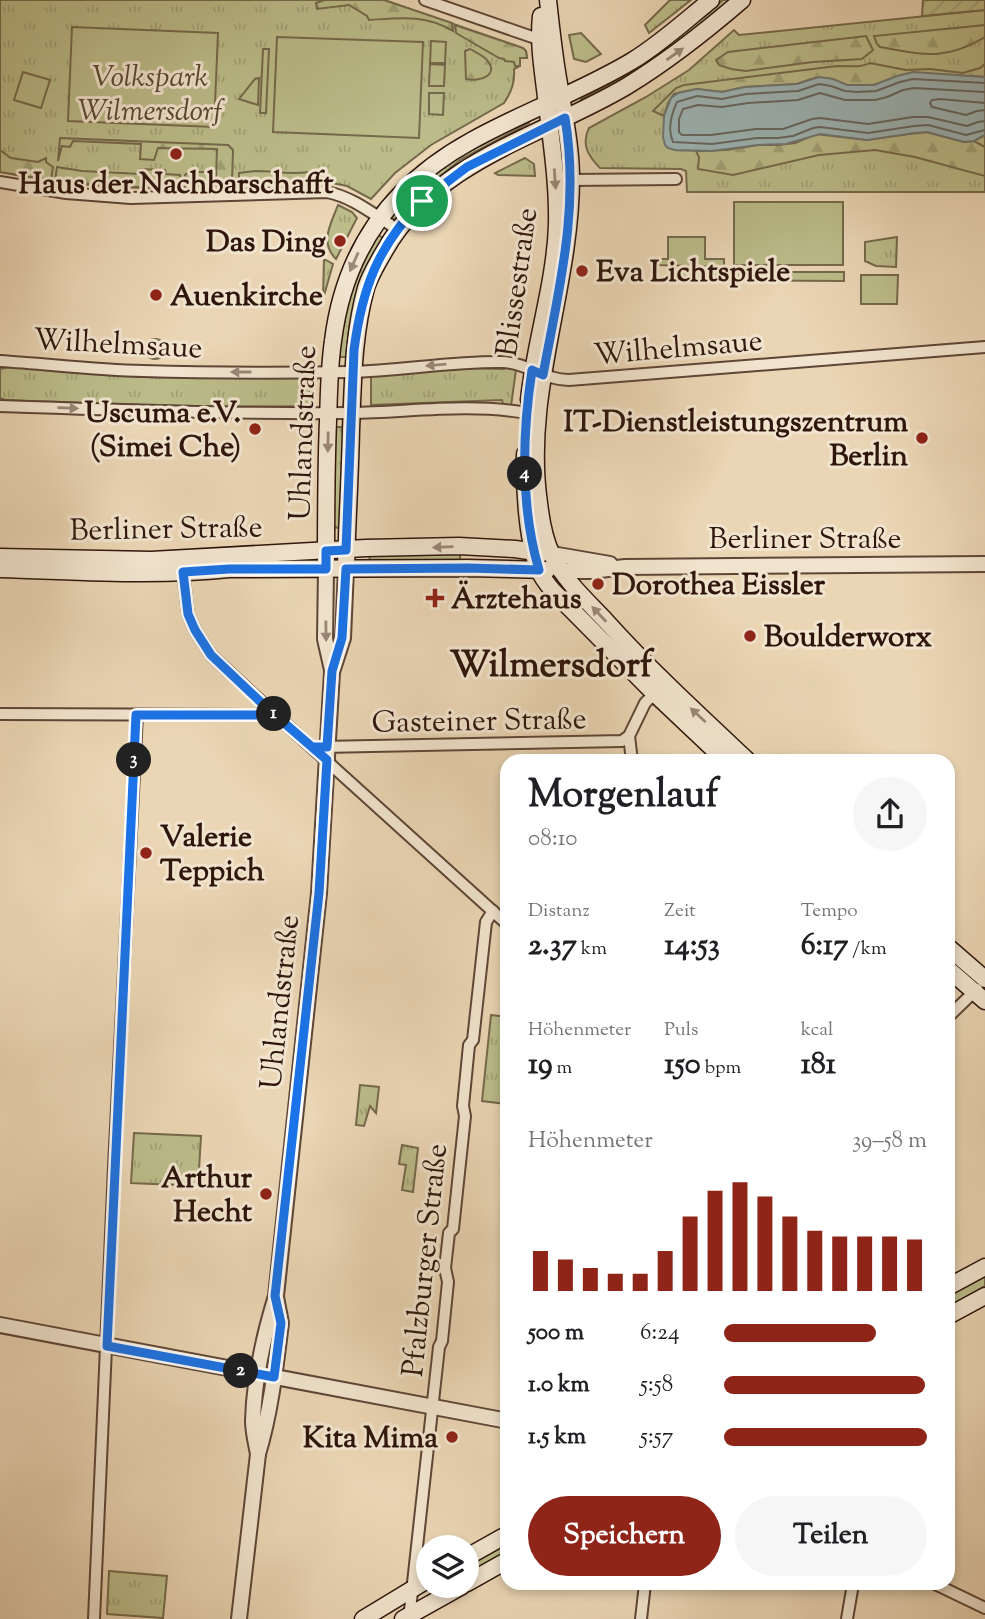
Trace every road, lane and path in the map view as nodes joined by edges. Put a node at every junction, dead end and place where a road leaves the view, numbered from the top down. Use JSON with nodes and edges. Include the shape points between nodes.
{"nodes":[{"id":1,"x":425,"y":0,"type":"edge"},
{"id":2,"x":546,"y":0,"type":"edge"},
{"id":3,"x":711,"y":0,"type":"edge"},
{"id":4,"x":743,"y":0,"type":"edge"},
{"id":5,"x":541,"y":40,"type":"junction"},
{"id":6,"x":554,"y":100,"type":"junction"},
{"id":7,"x":557,"y":122,"type":"junction"},
{"id":8,"x":676,"y":179,"type":"dead end"},
{"id":9,"x":571,"y":180,"type":"junction"},
{"id":10,"x":0,"y":182,"type":"edge"},
{"id":11,"x":379,"y":218,"type":"junction"},
{"id":12,"x":397,"y":229,"type":"junction"},
{"id":13,"x":985,"y":346,"type":"edge"},
{"id":14,"x":0,"y":361,"type":"edge"},
{"id":15,"x":330,"y":372,"type":"junction"},
{"id":16,"x":353,"y":372,"type":"junction"},
{"id":17,"x":538,"y":373,"type":"junction"},
{"id":18,"x":0,"y":406,"type":"edge"},
{"id":19,"x":328,"y":412,"type":"junction"},
{"id":20,"x":352,"y":412,"type":"junction"},
{"id":21,"x":527,"y":413,"type":"junction"},
{"id":22,"x":346,"y":550,"type":"junction"},
{"id":23,"x":326,"y":551,"type":"junction"},
{"id":24,"x":533,"y":551,"type":"junction"},
{"id":25,"x":552,"y":554,"type":"junction"},
{"id":26,"x":0,"y":557,"type":"edge"},
{"id":27,"x":985,"y":564,"type":"edge"},
{"id":28,"x":625,"y":567,"type":"junction"},
{"id":29,"x":0,"y":569,"type":"edge"},
{"id":30,"x":326,"y":569,"type":"junction"},
{"id":31,"x":346,"y":569,"type":"junction"},
{"id":32,"x":539,"y":570,"type":"junction"},
{"id":33,"x":560,"y":571,"type":"junction"},
{"id":34,"x":183,"y":572,"type":"junction"},
{"id":35,"x":332,"y":671,"type":"junction"},
{"id":36,"x":660,"y":688,"type":"junction"},
{"id":37,"x":267,"y":708,"type":"junction"},
{"id":38,"x":0,"y":714,"type":"edge"},
{"id":39,"x":136,"y":715,"type":"junction"},
{"id":40,"x":629,"y":736,"type":"junction"},
{"id":41,"x":327,"y":754,"type":"junction"},
{"id":42,"x":631,"y":754,"type":"edge"},
{"id":43,"x":720,"y":754,"type":"edge"},
{"id":44,"x":740,"y":754,"type":"edge"},
{"id":45,"x":493,"y":911,"type":"junction"},
{"id":46,"x":500,"y":918,"type":"edge"},
{"id":47,"x":955,"y":954,"type":"edge"},
{"id":48,"x":955,"y":971,"type":"edge"},
{"id":49,"x":982,"y":982,"type":"edge"},
{"id":50,"x":955,"y":1010,"type":"edge"},
{"id":51,"x":985,"y":1267,"type":"edge"},
{"id":52,"x":955,"y":1283,"type":"edge"},
{"id":53,"x":275,"y":1296,"type":"junction"},
{"id":54,"x":985,"y":1296,"type":"edge"},
{"id":55,"x":955,"y":1312,"type":"edge"},
{"id":56,"x":0,"y":1325,"type":"edge"},
{"id":57,"x":107,"y":1346,"type":"junction"},
{"id":58,"x":258,"y":1374,"type":"junction"},
{"id":59,"x":274,"y":1377,"type":"junction"},
{"id":60,"x":432,"y":1406,"type":"junction"},
{"id":61,"x":500,"y":1419,"type":"edge"},
{"id":62,"x":258,"y":1454,"type":"junction"},
{"id":63,"x":500,"y":1538,"type":"edge"},
{"id":64,"x":479,"y":1550,"type":"edge"},
{"id":65,"x":500,"y":1564,"type":"edge"},
{"id":66,"x":479,"y":1576,"type":"edge"},
{"id":67,"x":416,"y":1586,"type":"edge"},
{"id":68,"x":412,"y":1588,"type":"junction"},
{"id":69,"x":644,"y":1590,"type":"edge"},
{"id":70,"x":852,"y":1590,"type":"edge"},
{"id":71,"x":948,"y":1590,"type":"edge"},
{"id":72,"x":441,"y":1598,"type":"edge"},
{"id":73,"x":985,"y":1608,"type":"edge"},
{"id":74,"x":407,"y":1618,"type":"edge"},
{"id":75,"x":94,"y":1619,"type":"edge"},
{"id":76,"x":239,"y":1619,"type":"edge"},
{"id":77,"x":363,"y":1619,"type":"edge"},
{"id":78,"x":641,"y":1619,"type":"edge"},
{"id":79,"x":847,"y":1619,"type":"edge"}],
"edges":[{"from":1,"to":5,"type":"street"},
{"from":2,"to":5,"type":"main road","name":"Blissestraße"},
{"from":2,"to":6,"type":"main road","name":"Blissestraße"},
{"from":3,"to":6,"type":"main road","name":"Uhlandstraße","via":[[634,60]]},
{"from":7,"to":4,"type":"main road","name":"Uhlandstraße","one_way":true,"via":[[673,56]]},
{"from":5,"to":6,"type":"main road","name":"Blissestraße"},
{"from":6,"to":7,"type":"main road","name":"Blissestraße"},
{"from":6,"to":11,"type":"main road","name":"Uhlandstraße","via":[[435,163]]},
{"from":7,"to":9,"type":"main road","name":"Blissestraße","via":[[569,144]]},
{"from":7,"to":12,"type":"main road","name":"Uhlandstraße","via":[[458,173],[422,201]]},
{"from":7,"to":17,"type":"main road","name":"Blissestraße","one_way":true,"via":[[556,232]]},
{"from":8,"to":9,"type":"street","name":"Blissestraße"},
{"from":9,"to":17,"type":"main road","name":"Blissestraße","via":[[562,276]]},
{"from":10,"to":11,"type":"street","via":[[131,198],[327,192]]},
{"from":11,"to":12,"type":"street"},
{"from":11,"to":15,"type":"main road","name":"Uhlandstraße","one_way":true,"via":[[356,256],[342,295]]},
{"from":12,"to":16,"type":"main road","name":"Uhlandstraße","via":[[367,286]]},
{"from":13,"to":17,"type":"street","name":"Wilhelmsaue","via":[[584,380],[556,380]]},
{"from":15,"to":14,"type":"street","name":"Wilhelmsaue","one_way":true,"via":[[145,371]]},
{"from":15,"to":16,"type":"street","name":"Wilhelmsaue"},
{"from":15,"to":19,"type":"main road","name":"Uhlandstraße"},
{"from":17,"to":16,"type":"street","name":"Wilhelmsaue","one_way":true,"via":[[504,362]]},
{"from":16,"to":20,"type":"main road","name":"Uhlandstraße"},
{"from":17,"to":21,"type":"main road","name":"Blissestraße"},
{"from":17,"to":25,"type":"main road","name":"Blissestraße","via":[[535,458],[540,512]]},
{"from":18,"to":19,"type":"street","one_way":true,"via":[[190,413]]},
{"from":19,"to":20,"type":"street"},
{"from":19,"to":23,"type":"main road","name":"Uhlandstraße","one_way":true},
{"from":20,"to":21,"type":"street","via":[[489,408]]},
{"from":20,"to":22,"type":"main road","name":"Uhlandstraße"},
{"from":21,"to":24,"type":"main road","name":"Blissestraße","via":[[524,467]]},
{"from":22,"to":23,"type":"main road","name":"Berliner Straße"},
{"from":24,"to":22,"type":"main road","name":"Berliner Straße","one_way":true,"via":[[463,547]]},
{"from":22,"to":31,"type":"main road","name":"Uhlandstraße"},
{"from":23,"to":26,"type":"main road","name":"Berliner Straße","via":[[152,560]]},
{"from":23,"to":30,"type":"main road","name":"Uhlandstraße"},
{"from":24,"to":25,"type":"main road","name":"Berliner Straße"},
{"from":24,"to":32,"type":"main road","name":"Blissestraße"},
{"from":25,"to":28,"type":"street","name":"Berliner Straße"},
{"from":25,"to":33,"type":"main road","name":"Blissestraße"},
{"from":27,"to":28,"type":"street","name":"Berliner Straße"},
{"from":28,"to":33,"type":"street","name":"Berliner Straße"},
{"from":29,"to":34,"type":"main road","name":"Berliner Straße"},
{"from":30,"to":31,"type":"main road","name":"Berliner Straße"},
{"from":30,"to":34,"type":"main road","name":"Berliner Straße"},
{"from":30,"to":35,"type":"street","name":"Uhlandstraße","one_way":true,"via":[[325,639]]},
{"from":31,"to":32,"type":"main road","name":"Berliner Straße"},
{"from":31,"to":35,"type":"street","name":"Uhlandstraße","via":[[342,638]]},
{"from":32,"to":33,"type":"main road","name":"Berliner Straße"},
{"from":32,"to":36,"type":"main road","name":"Blissestraße","via":[[553,591]]},
{"from":36,"to":33,"type":"main road","name":"Blissestraße","one_way":true},
{"from":34,"to":37,"type":"street","via":[[188,614],[195,630],[211,655]]},
{"from":35,"to":41,"type":"street","name":"Uhlandstraße"},
{"from":36,"to":40,"type":"street","via":[[645,703]]},
{"from":36,"to":43,"type":"main road"},
{"from":44,"to":36,"type":"main road","one_way":true},
{"from":37,"to":39,"type":"street","via":[[259,715]]},
{"from":37,"to":41,"type":"street","name":"Gasteiner Straße","via":[[312,747]]},
{"from":38,"to":39,"type":"street"},
{"from":39,"to":57,"type":"street"},
{"from":40,"to":41,"type":"street","name":"Gasteiner Straße","via":[[622,741]]},
{"from":40,"to":42,"type":"street"},
{"from":41,"to":45,"type":"street"},
{"from":41,"to":53,"type":"street","name":"Uhlandstraße","via":[[319,893]]},
{"from":45,"to":46,"type":"street"},
{"from":45,"to":60,"type":"street","name":"Pfalzburger Straße","via":[[486,922],[469,1045],[464,1127],[445,1268],[449,1282]]},
{"from":47,"to":49,"type":"main road"},
{"from":48,"to":49,"type":"main road"},
{"from":49,"to":50,"type":"street"},
{"from":51,"to":52,"type":"main road"},
{"from":53,"to":58,"type":"street","name":"Uhlandstraße"},
{"from":53,"to":59,"type":"street","name":"Uhlandstraße","via":[[281,1323]]},
{"from":54,"to":55,"type":"main road"},
{"from":56,"to":57,"type":"street"},
{"from":57,"to":58,"type":"street"},
{"from":57,"to":75,"type":"street"},
{"from":58,"to":59,"type":"street"},
{"from":58,"to":62,"type":"street","name":"Uhlandstraße","via":[[253,1420]]},
{"from":59,"to":60,"type":"street"},
{"from":59,"to":62,"type":"street","name":"Uhlandstraße"},
{"from":60,"to":61,"type":"street"},
{"from":60,"to":68,"type":"street","name":"Pfalzburger Straße"},
{"from":62,"to":76,"type":"street","name":"Uhlandstraße"},
{"from":63,"to":64,"type":"main road"},
{"from":65,"to":66,"type":"main road"},
{"from":67,"to":68,"type":"main road"},
{"from":68,"to":74,"type":"street","name":"Pfalzburger Straße"},
{"from":68,"to":77,"type":"main road"},
{"from":69,"to":78,"type":"street"},
{"from":70,"to":79,"type":"street"},
{"from":71,"to":73,"type":"street"},
{"from":72,"to":74,"type":"main road"}]}
